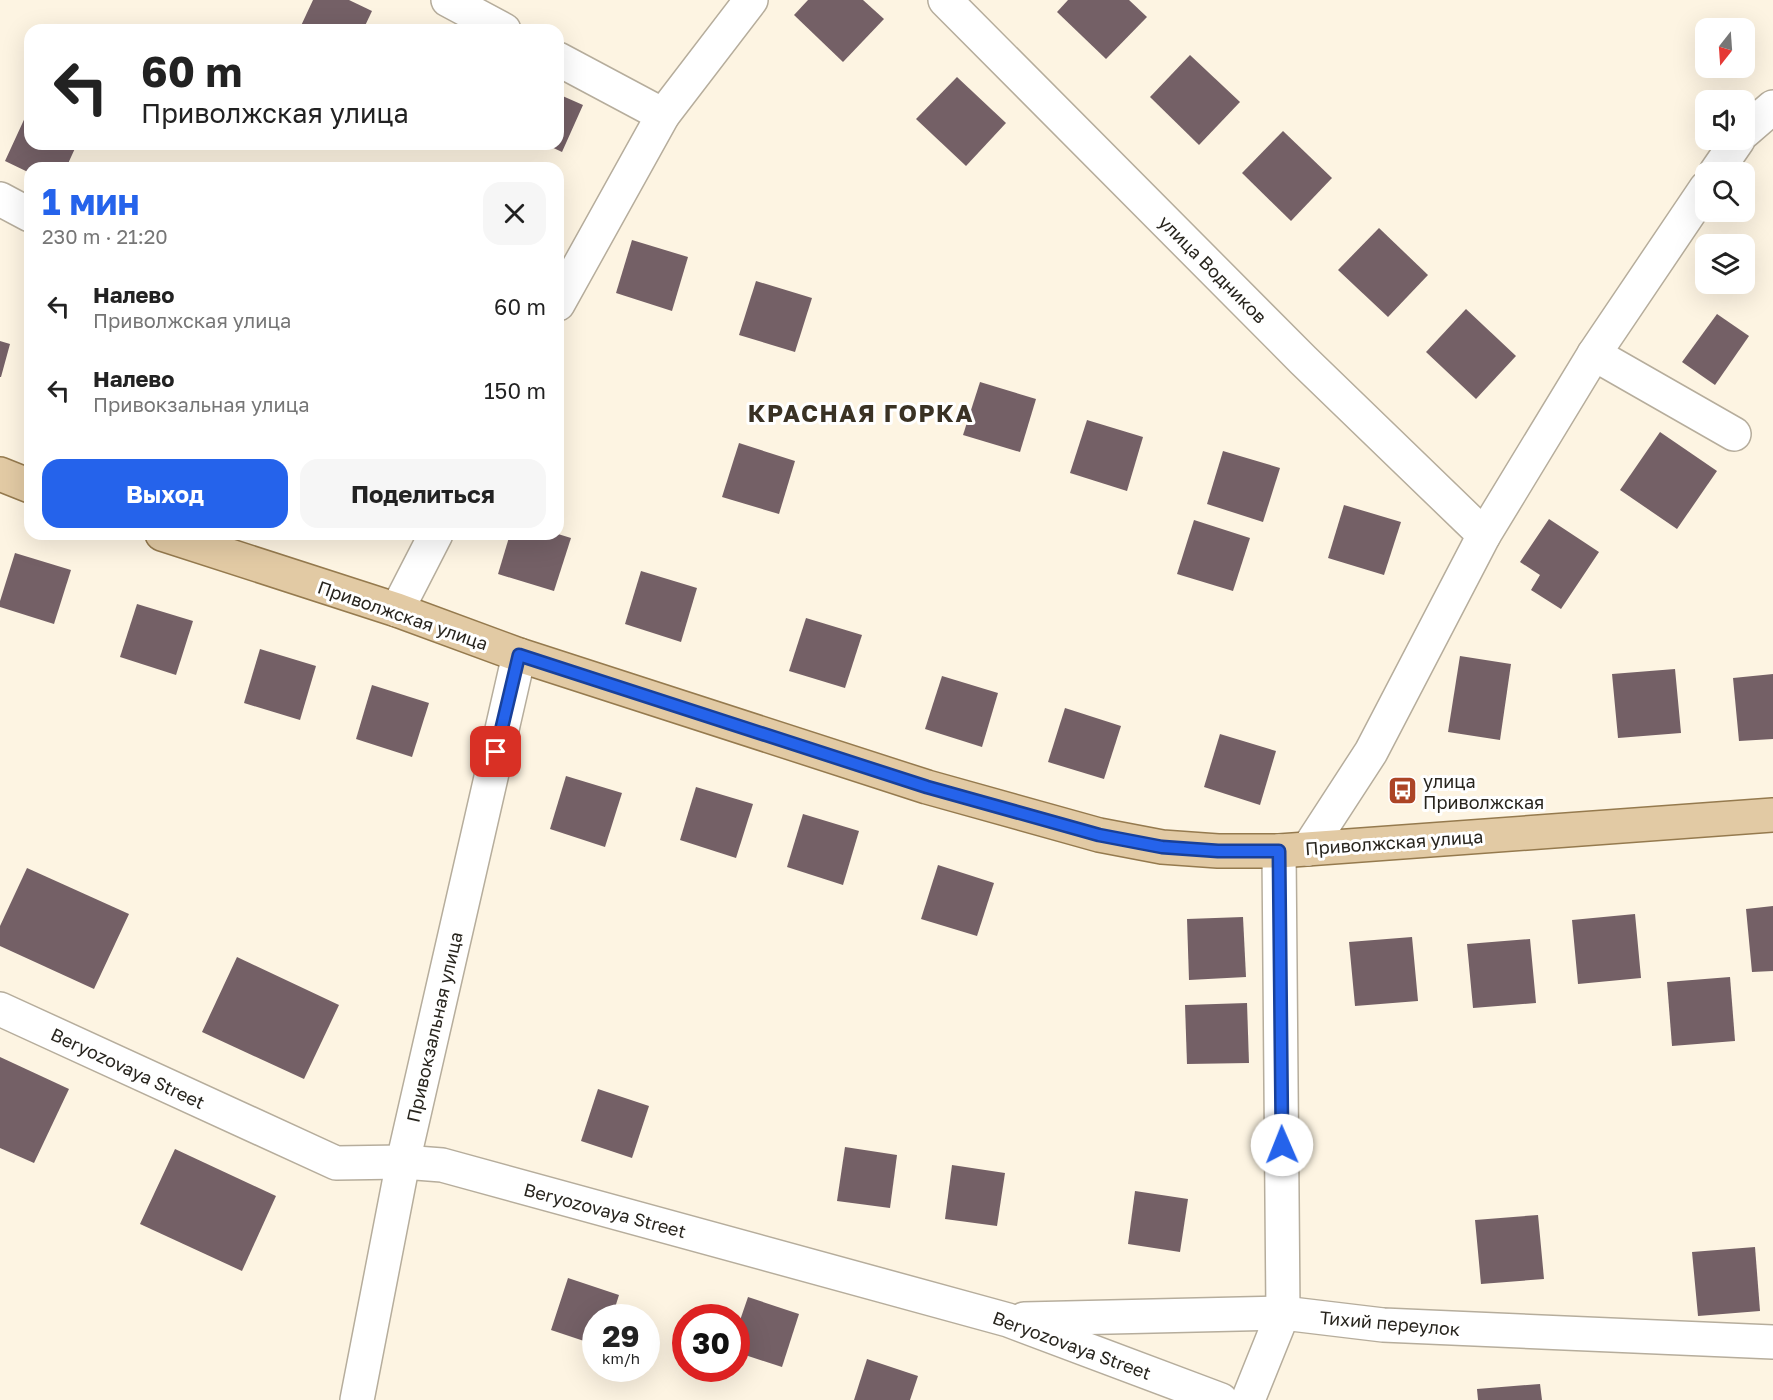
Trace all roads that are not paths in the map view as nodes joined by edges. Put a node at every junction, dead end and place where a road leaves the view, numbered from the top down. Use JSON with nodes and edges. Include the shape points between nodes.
{"nodes":[{"id":1,"x":448,"y":0,"type":"edge"},
{"id":2,"x":751,"y":0,"type":"edge"},
{"id":3,"x":945,"y":0,"type":"edge"},
{"id":4,"x":493,"y":24,"type":"edge"},
{"id":5,"x":564,"y":62,"type":"edge"},
{"id":6,"x":1773,"y":107,"type":"edge"},
{"id":7,"x":663,"y":115,"type":"junction"},
{"id":8,"x":1755,"y":123,"type":"edge"},
{"id":9,"x":0,"y":199,"type":"edge"},
{"id":10,"x":1695,"y":204,"type":"edge"},
{"id":11,"x":24,"y":212,"type":"edge"},
{"id":12,"x":564,"y":293,"type":"edge"},
{"id":13,"x":1594,"y":354,"type":"junction"},
{"id":14,"x":1734,"y":434,"type":"dead end"},
{"id":15,"x":0,"y":474,"type":"edge"},
{"id":16,"x":24,"y":484,"type":"edge"},
{"id":17,"x":1484,"y":535,"type":"junction"},
{"id":18,"x":181,"y":540,"type":"edge"},
{"id":19,"x":433,"y":540,"type":"edge"},
{"id":20,"x":397,"y":610,"type":"junction"},
{"id":21,"x":519,"y":655,"type":"junction"},
{"id":22,"x":1773,"y":814,"type":"edge"},
{"id":23,"x":1294,"y":850,"type":"junction"},
{"id":24,"x":0,"y":1009,"type":"edge"},
{"id":25,"x":403,"y":1162,"type":"junction"},
{"id":26,"x":1283,"y":1313,"type":"junction"},
{"id":27,"x":1008,"y":1320,"type":"junction"},
{"id":28,"x":1773,"y":1342,"type":"edge"},
{"id":29,"x":357,"y":1400,"type":"edge"},
{"id":30,"x":1221,"y":1400,"type":"edge"},
{"id":31,"x":1248,"y":1400,"type":"edge"}],
"edges":[{"from":1,"to":4,"type":"street"},
{"from":2,"to":7,"type":"street"},
{"from":3,"to":17,"type":"street","name":"улица Водников","via":[[1303,360]]},
{"from":5,"to":7,"type":"street"},
{"from":6,"to":8,"type":"street"},
{"from":7,"to":12,"type":"street"},
{"from":9,"to":11,"type":"street"},
{"from":10,"to":13,"type":"street"},
{"from":13,"to":14,"type":"street"},
{"from":13,"to":17,"type":"street"},
{"from":15,"to":16,"type":"main road"},
{"from":17,"to":23,"type":"street","via":[[1371,752]]},
{"from":18,"to":20,"type":"main road","name":"Приволжская улица"},
{"from":19,"to":20,"type":"street"},
{"from":20,"to":21,"type":"main road","name":"Приволжская улица"},
{"from":21,"to":23,"type":"main road","name":"Приволжская улица","via":[[927,787],[1099,835],[1162,847]]},
{"from":21,"to":25,"type":"street","name":"Привокзальная улица"},
{"from":22,"to":23,"type":"main road","name":"Приволжская улица"},
{"from":23,"to":26,"type":"street"},
{"from":24,"to":25,"type":"street","name":"Beryozovaya Street","via":[[336,1163]]},
{"from":25,"to":27,"type":"street","name":"Beryozovaya Street","via":[[442,1165]]},
{"from":25,"to":29,"type":"street","name":"Привокзальная улица"},
{"from":26,"to":27,"type":"street","name":"Тихий переулок"},
{"from":26,"to":28,"type":"street","name":"Тихий переулок","via":[[1383,1325]]},
{"from":26,"to":31,"type":"street"},
{"from":27,"to":30,"type":"street","name":"Beryozovaya Street"}]}
